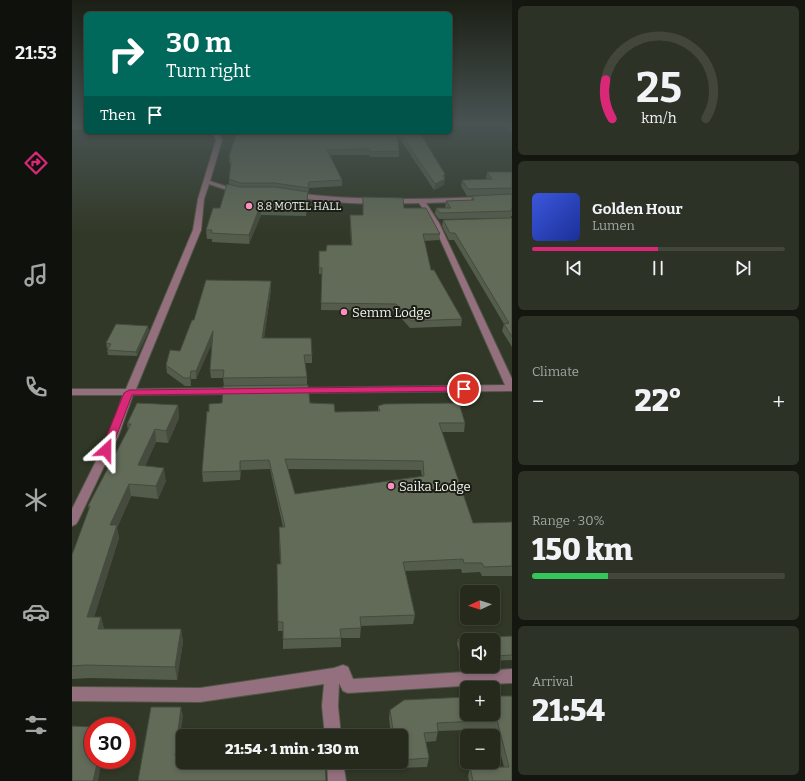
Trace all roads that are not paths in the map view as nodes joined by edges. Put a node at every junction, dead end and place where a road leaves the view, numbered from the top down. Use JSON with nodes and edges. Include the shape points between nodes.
{"nodes":[{"id":1,"x":213,"y":161,"type":"edge"},
{"id":2,"x":207,"y":182,"type":"junction"},
{"id":3,"x":247,"y":192,"type":"edge"},
{"id":4,"x":286,"y":194,"type":"edge"},
{"id":5,"x":512,"y":198,"type":"edge"},
{"id":6,"x":421,"y":200,"type":"junction"},
{"id":7,"x":512,"y":388,"type":"edge"},
{"id":8,"x":248,"y":391,"type":"edge"},
{"id":9,"x":288,"y":391,"type":"edge"},
{"id":10,"x":72,"y":392,"type":"edge"},
{"id":11,"x":129,"y":393,"type":"junction"},
{"id":12,"x":72,"y":521,"type":"edge"},
{"id":13,"x":334,"y":675,"type":"junction"},
{"id":14,"x":512,"y":676,"type":"edge"},
{"id":15,"x":72,"y":694,"type":"edge"},
{"id":16,"x":332,"y":729,"type":"edge"},
{"id":17,"x":336,"y":769,"type":"edge"},
{"id":18,"x":337,"y":781,"type":"edge"}],
"edges":[{"from":1,"to":2,"type":"street"},
{"from":2,"to":3,"type":"street"},
{"from":2,"to":11,"type":"street","via":[[201,199],[197,230]]},
{"from":4,"to":6,"type":"street","via":[[320,199]]},
{"from":5,"to":6,"type":"street"},
{"from":6,"to":7,"type":"street","via":[[440,223]]},
{"from":7,"to":9,"type":"street"},
{"from":8,"to":11,"type":"street"},
{"from":10,"to":11,"type":"street"},
{"from":11,"to":12,"type":"street","via":[[113,437]]},
{"from":13,"to":14,"type":"street","via":[[343,672],[348,686]]},
{"from":13,"to":15,"type":"street","via":[[200,695]]},
{"from":13,"to":16,"type":"street","via":[[330,700]]},
{"from":17,"to":18,"type":"street"}]}
